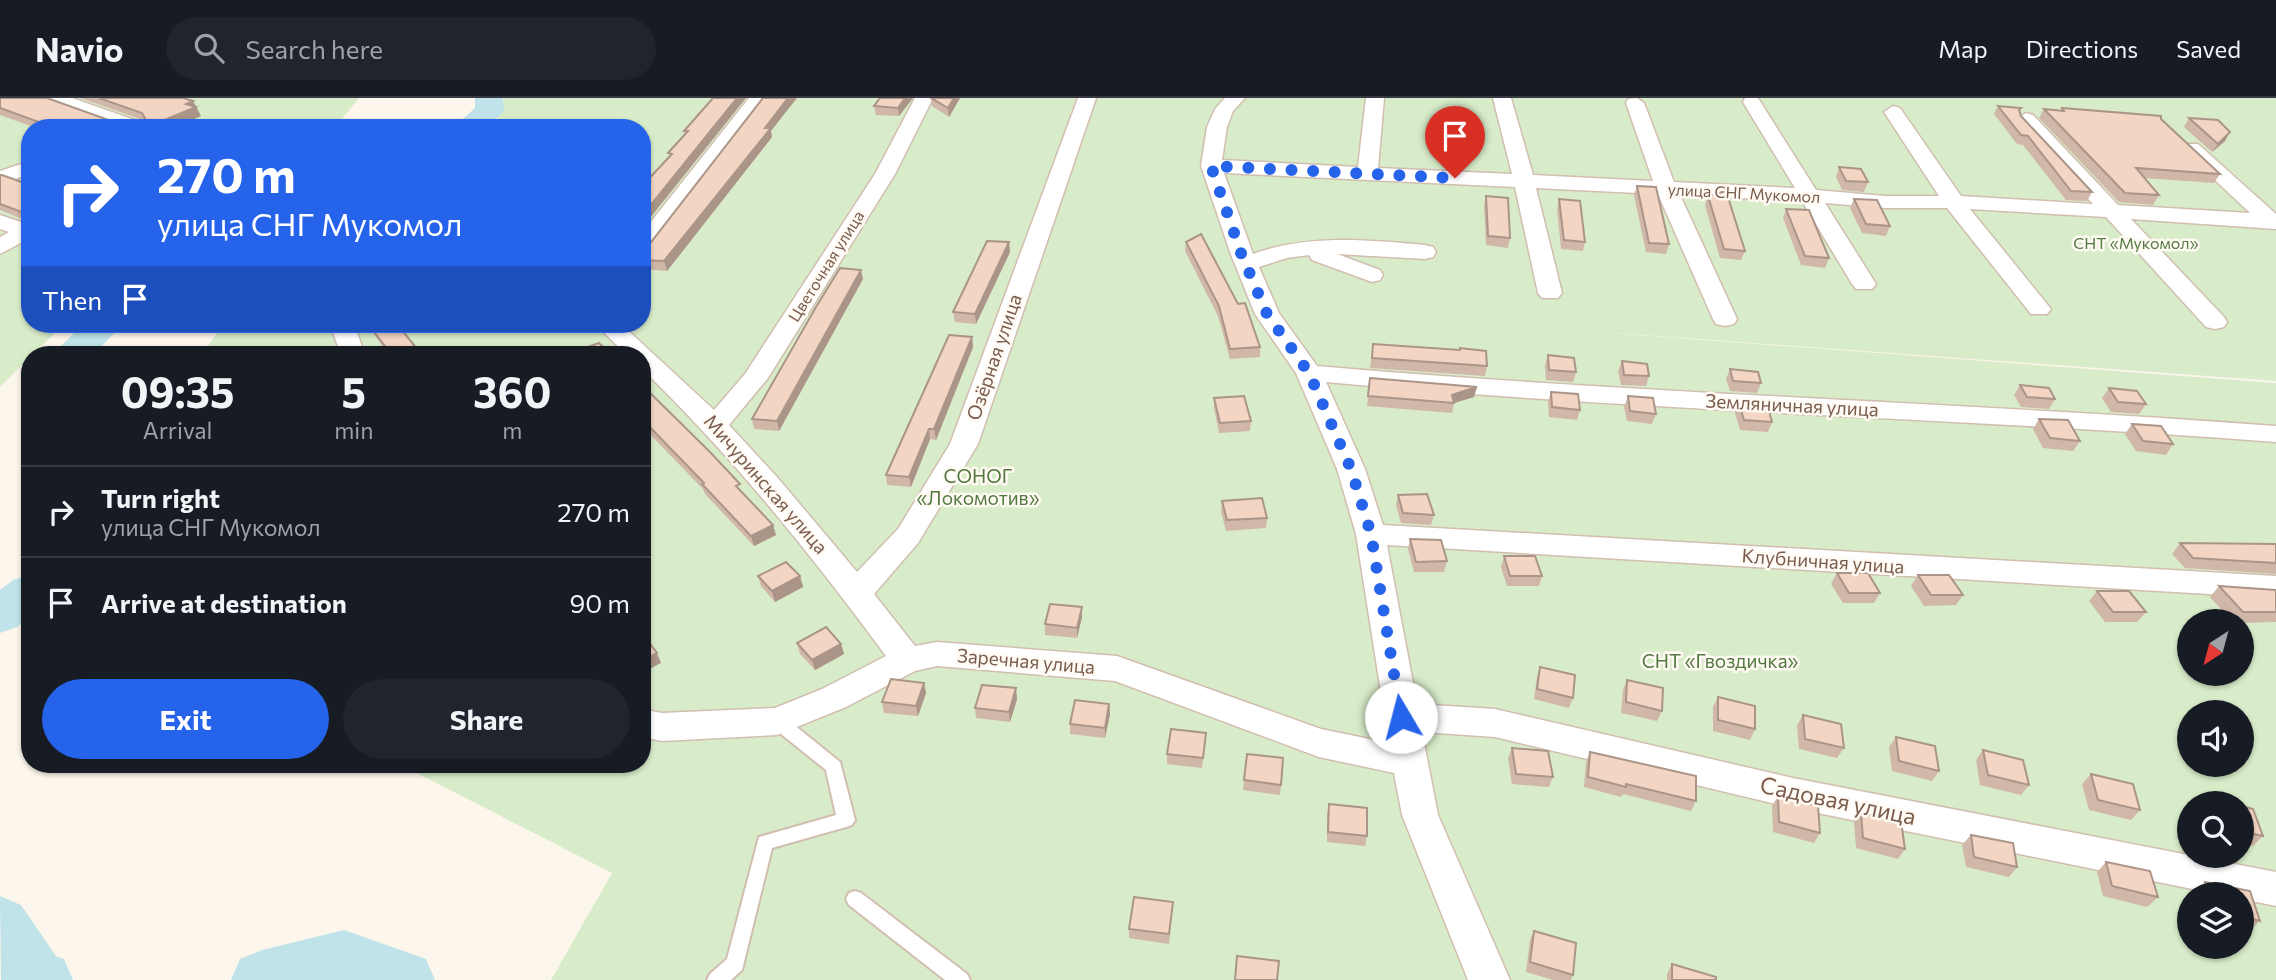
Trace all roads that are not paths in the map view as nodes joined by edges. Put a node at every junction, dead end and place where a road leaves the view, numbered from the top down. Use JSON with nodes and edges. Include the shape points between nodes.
{"nodes":[{"id":1,"x":54,"y":98,"type":"edge"},
{"id":2,"x":759,"y":98,"type":"edge"},
{"id":3,"x":924,"y":98,"type":"edge"},
{"id":4,"x":1087,"y":98,"type":"edge"},
{"id":5,"x":1236,"y":98,"type":"edge"},
{"id":6,"x":1375,"y":98,"type":"edge"},
{"id":7,"x":1502,"y":98,"type":"edge"},
{"id":8,"x":1752,"y":102,"type":"dead end"},
{"id":9,"x":1635,"y":103,"type":"dead end"},
{"id":10,"x":1893,"y":112,"type":"dead end"},
{"id":11,"x":112,"y":119,"type":"edge"},
{"id":12,"x":2026,"y":119,"type":"edge"},
{"id":13,"x":2178,"y":135,"type":"edge"},
{"id":14,"x":1211,"y":166,"type":"junction"},
{"id":15,"x":21,"y":170,"type":"edge"},
{"id":16,"x":1367,"y":175,"type":"junction"},
{"id":17,"x":0,"y":178,"type":"edge"},
{"id":18,"x":1525,"y":183,"type":"junction"},
{"id":19,"x":1665,"y":189,"type":"junction"},
{"id":20,"x":1807,"y":195,"type":"junction"},
{"id":21,"x":1952,"y":202,"type":"junction"},
{"id":22,"x":2111,"y":212,"type":"junction"},
{"id":23,"x":0,"y":221,"type":"edge"},
{"id":24,"x":2274,"y":222,"type":"edge"},
{"id":25,"x":21,"y":229,"type":"edge"},
{"id":26,"x":21,"y":234,"type":"edge"},
{"id":27,"x":651,"y":236,"type":"edge"},
{"id":28,"x":0,"y":247,"type":"edge"},
{"id":29,"x":1307,"y":251,"type":"junction"},
{"id":30,"x":1425,"y":252,"type":"dead end"},
{"id":31,"x":1246,"y":264,"type":"junction"},
{"id":32,"x":1372,"y":275,"type":"dead end"},
{"id":33,"x":1864,"y":284,"type":"dead end"},
{"id":34,"x":1550,"y":293,"type":"dead end"},
{"id":35,"x":2039,"y":309,"type":"dead end"},
{"id":36,"x":1725,"y":319,"type":"dead end"},
{"id":37,"x":2215,"y":322,"type":"dead end"},
{"id":38,"x":617,"y":333,"type":"edge"},
{"id":39,"x":631,"y":346,"type":"edge"},
{"id":40,"x":651,"y":365,"type":"edge"},
{"id":41,"x":1309,"y":373,"type":"junction"},
{"id":42,"x":715,"y":425,"type":"junction"},
{"id":43,"x":2276,"y":434,"type":"edge"},
{"id":44,"x":1371,"y":534,"type":"junction"},
{"id":45,"x":2276,"y":587,"type":"edge"},
{"id":46,"x":857,"y":592,"type":"junction"},
{"id":47,"x":907,"y":660,"type":"junction"},
{"id":48,"x":1401,"y":717,"type":"junction"},
{"id":49,"x":777,"y":722,"type":"junction"},
{"id":50,"x":651,"y":725,"type":"edge"},
{"id":51,"x":1410,"y":762,"type":"junction"},
{"id":52,"x":2276,"y":889,"type":"edge"},
{"id":53,"x":855,"y":899,"type":"dead end"},
{"id":54,"x":717,"y":980,"type":"edge"},
{"id":55,"x":960,"y":980,"type":"edge"},
{"id":56,"x":1489,"y":980,"type":"edge"}],
"edges":[{"from":1,"to":11,"type":"street"},
{"from":2,"to":27,"type":"street"},
{"from":3,"to":42,"type":"street","name":"Цветочная улица","via":[[885,174],[777,344]]},
{"from":4,"to":46,"type":"street","name":"Озёрная улица","via":[[964,444],[908,536]]},
{"from":5,"to":14,"type":"street","via":[[1220,118]]},
{"from":6,"to":16,"type":"street"},
{"from":7,"to":18,"type":"street"},
{"from":8,"to":20,"type":"street"},
{"from":9,"to":19,"type":"street"},
{"from":10,"to":21,"type":"street"},
{"from":12,"to":22,"type":"street"},
{"from":13,"to":24,"type":"street"},
{"from":14,"to":16,"type":"street","name":"улица СНГ Мукомол"},
{"from":14,"to":31,"type":"street"},
{"from":15,"to":17,"type":"street"},
{"from":16,"to":18,"type":"street","name":"улица СНГ Мукомол"},
{"from":18,"to":19,"type":"street","name":"улица СНГ Мукомол"},
{"from":18,"to":34,"type":"street"},
{"from":19,"to":20,"type":"street","name":"улица СНГ Мукомол"},
{"from":19,"to":36,"type":"street"},
{"from":20,"to":21,"type":"street","name":"улица СНГ Мукомол"},
{"from":20,"to":33,"type":"street"},
{"from":21,"to":22,"type":"street","name":"улица СНГ Мукомол"},
{"from":21,"to":35,"type":"street"},
{"from":22,"to":24,"type":"street","name":"улица СНГ Мукомол"},
{"from":22,"to":37,"type":"street"},
{"from":23,"to":25,"type":"street"},
{"from":26,"to":28,"type":"street"},
{"from":29,"to":30,"type":"street","via":[[1386,247]]},
{"from":29,"to":31,"type":"street","via":[[1266,256]]},
{"from":29,"to":32,"type":"street"},
{"from":31,"to":41,"type":"street","via":[[1267,314]]},
{"from":38,"to":39,"type":"street","name":"Мичуринская улица"},
{"from":40,"to":42,"type":"street","name":"Мичуринская улица"},
{"from":41,"to":43,"type":"street","name":"Земляничная улица","via":[[1501,390]]},
{"from":41,"to":44,"type":"street","via":[[1351,469]]},
{"from":42,"to":46,"type":"street","name":"Мичуринская улица","via":[[783,499]]},
{"from":44,"to":45,"type":"street","name":"Клубничная улица"},
{"from":44,"to":48,"type":"street"},
{"from":46,"to":47,"type":"street","name":"Мичуринская улица"},
{"from":47,"to":49,"type":"street","name":"Заречная улица"},
{"from":47,"to":51,"type":"street","name":"Заречная улица","via":[[937,654],[1117,669],[1319,743]]},
{"from":48,"to":51,"type":"street"},
{"from":48,"to":52,"type":"street","name":"Садовая улица","via":[[1495,723],[1793,793]]},
{"from":49,"to":50,"type":"street","name":"Заречная улица"},
{"from":49,"to":54,"type":"lane","via":[[834,767],[846,821],[765,842],[734,964]]},
{"from":51,"to":56,"type":"street","via":[[1420,815]]},
{"from":53,"to":55,"type":"lane"}]}
